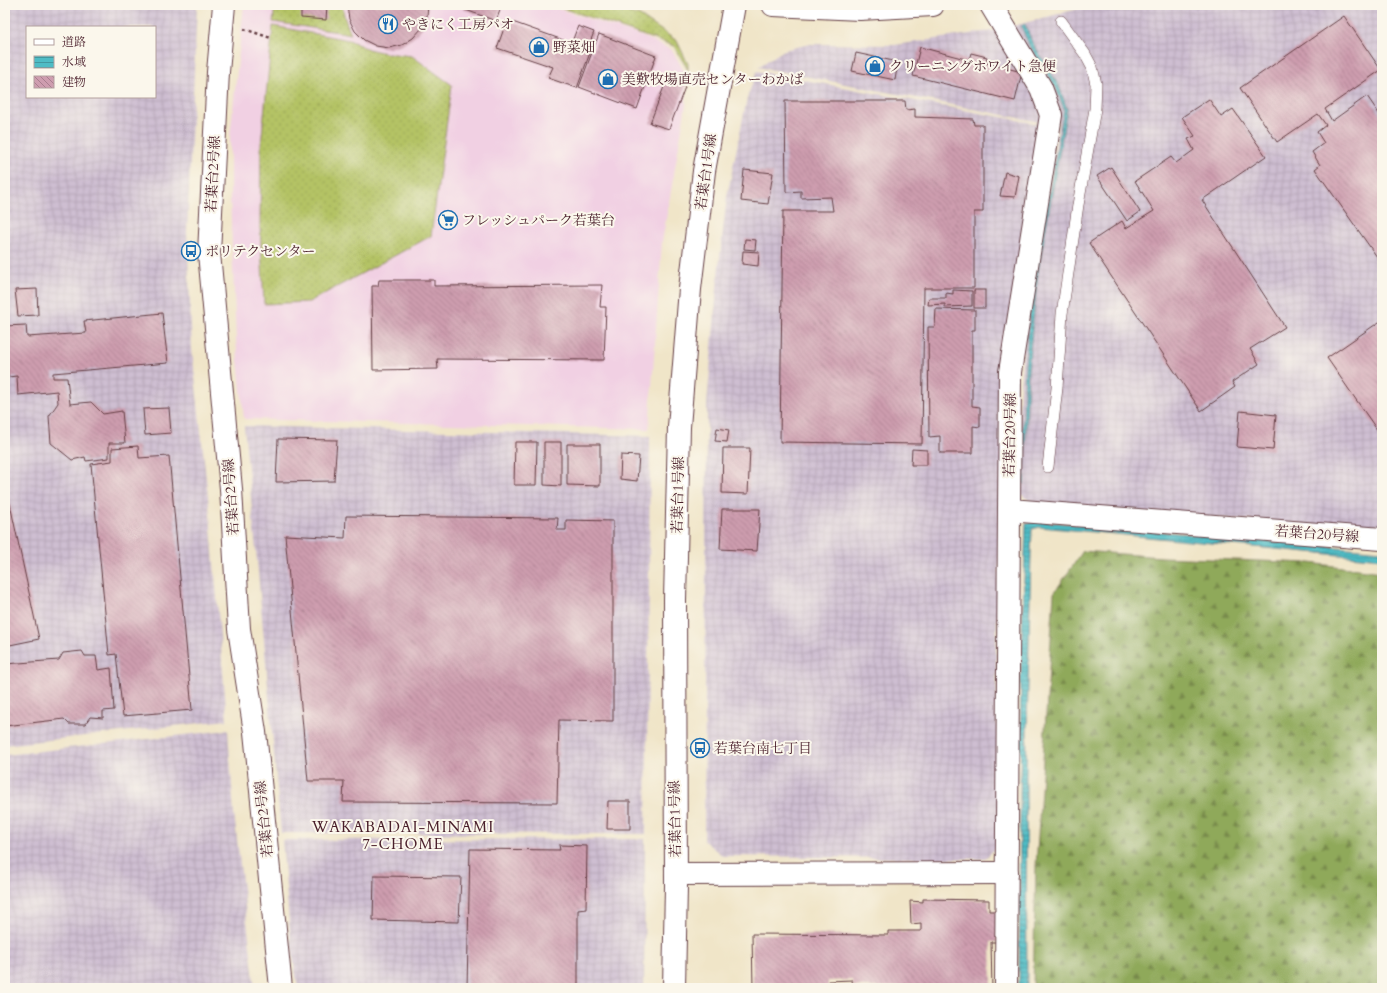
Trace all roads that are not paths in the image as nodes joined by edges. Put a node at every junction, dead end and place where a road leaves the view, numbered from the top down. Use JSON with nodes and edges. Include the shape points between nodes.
{"nodes":[{"id":1,"x":224,"y":5,"type":"edge"},
{"id":2,"x":734,"y":5,"type":"edge"},
{"id":3,"x":773,"y":5,"type":"edge"},
{"id":4,"x":933,"y":5,"type":"edge"},
{"id":5,"x":991,"y":5,"type":"edge"},
{"id":6,"x":1061,"y":21,"type":"dead end"},
{"id":7,"x":1048,"y":467,"type":"dead end"},
{"id":8,"x":1009,"y":510,"type":"junction"},
{"id":9,"x":1382,"y":538,"type":"edge"},
{"id":10,"x":1007,"y":873,"type":"junction"},
{"id":11,"x":676,"y":874,"type":"junction"},
{"id":12,"x":281,"y":988,"type":"edge"},
{"id":13,"x":674,"y":988,"type":"edge"},
{"id":14,"x":1006,"y":988,"type":"edge"}],
"edges":[{"from":1,"to":12,"type":"street","name":"若葉台2号線","via":[[209,253],[230,482],[239,629],[255,732]]},
{"from":2,"to":11,"type":"street","name":"若葉台1号線","via":[[704,170],[690,289],[680,427],[675,600]]},
{"from":3,"to":4,"type":"street","via":[[860,9]]},
{"from":5,"to":8,"type":"street","name":"若葉台20号線","via":[[1041,88],[1051,115],[1010,372]]},
{"from":6,"to":7,"type":"lane","via":[[1085,54],[1092,67],[1096,84],[1095,109],[1062,314]]},
{"from":8,"to":9,"type":"street","name":"若葉台20号線"},
{"from":8,"to":10,"type":"street"},
{"from":10,"to":11,"type":"street"},
{"from":10,"to":14,"type":"street"},
{"from":11,"to":13,"type":"street","name":"若葉台1号線"}]}
